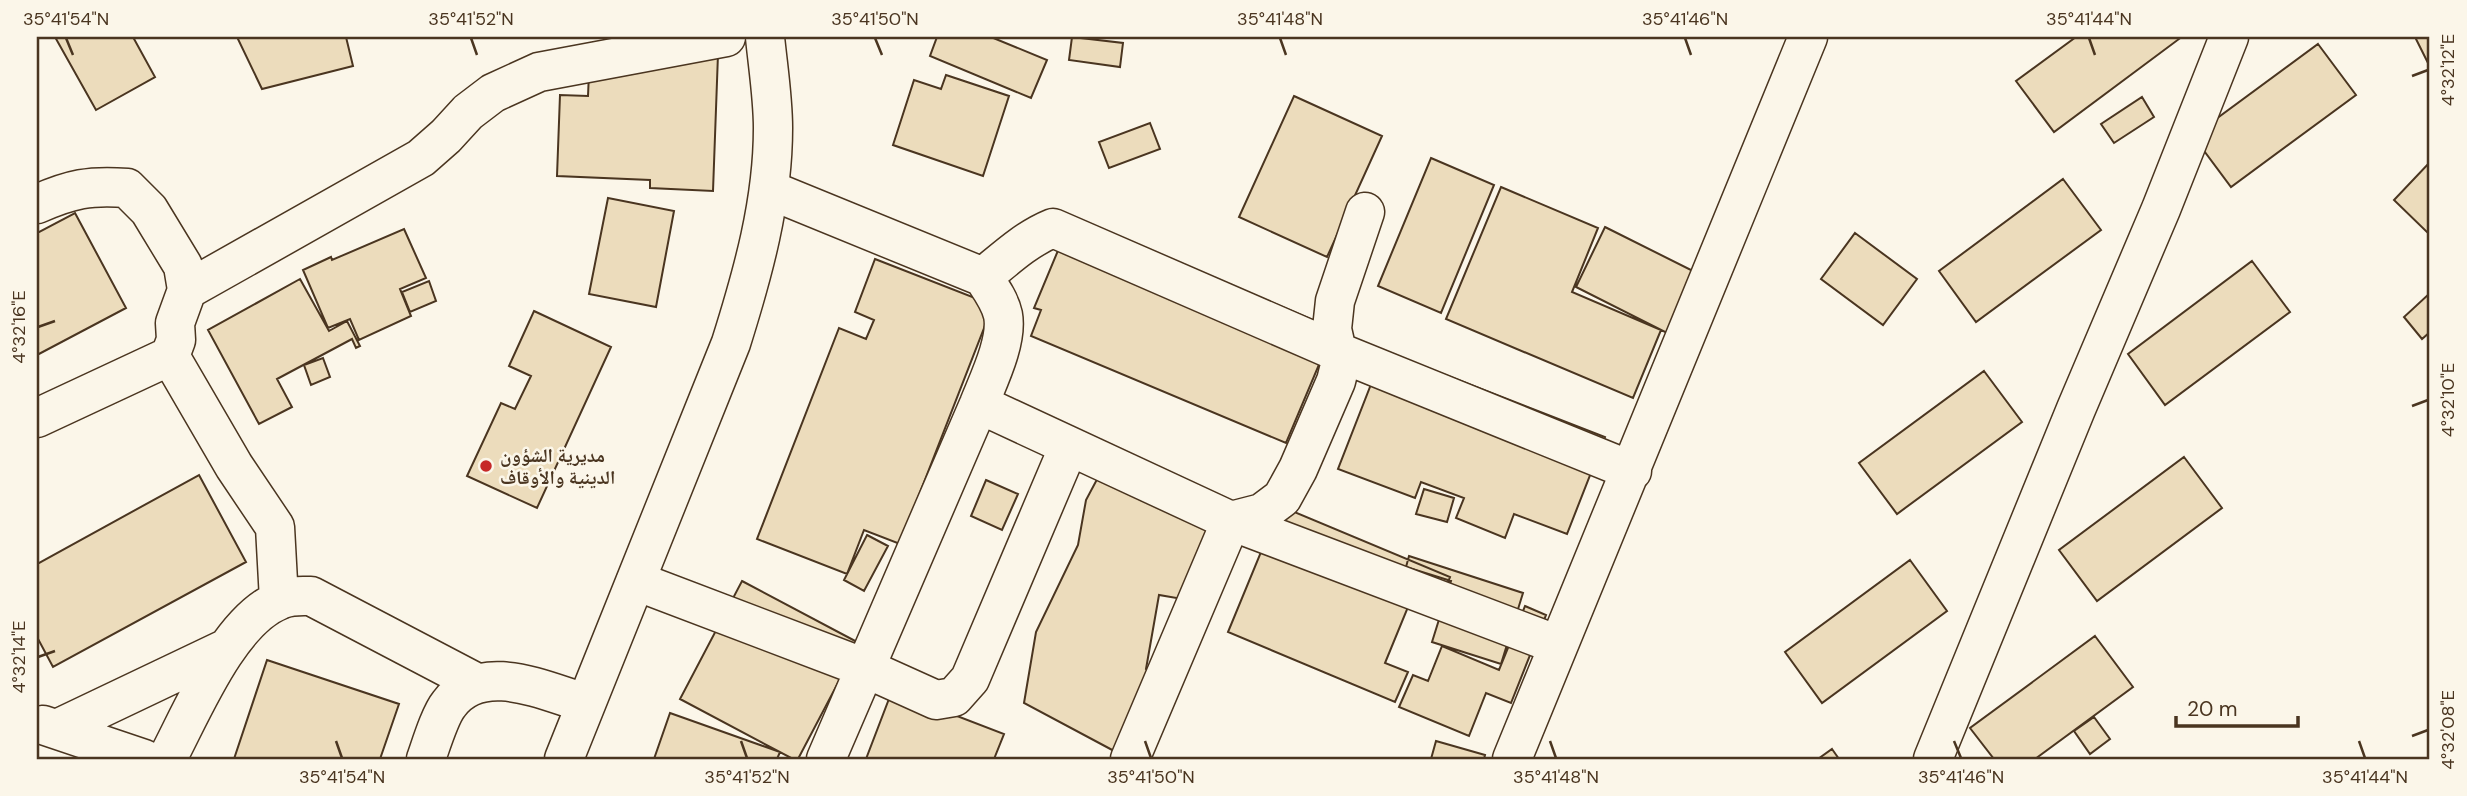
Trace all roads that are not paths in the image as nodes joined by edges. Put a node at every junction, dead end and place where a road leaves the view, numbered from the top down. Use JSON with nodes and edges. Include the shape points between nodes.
{"nodes":[{"id":1,"x":726,"y":37,"type":"edge"},
{"id":2,"x":765,"y":37,"type":"edge"},
{"id":3,"x":1808,"y":37,"type":"edge"},
{"id":4,"x":2229,"y":37,"type":"edge"},
{"id":5,"x":770,"y":190,"type":"junction"},
{"id":6,"x":37,"y":204,"type":"edge"},
{"id":7,"x":1365,"y":212,"type":"dead end"},
{"id":8,"x":983,"y":277,"type":"junction"},
{"id":9,"x":187,"y":290,"type":"junction"},
{"id":10,"x":1336,"y":351,"type":"junction"},
{"id":11,"x":170,"y":356,"type":"junction"},
{"id":12,"x":979,"y":404,"type":"junction"},
{"id":13,"x":37,"y":418,"type":"edge"},
{"id":14,"x":1069,"y":446,"type":"junction"},
{"id":15,"x":1632,"y":471,"type":"junction"},
{"id":16,"x":1231,"y":521,"type":"junction"},
{"id":17,"x":635,"y":581,"type":"junction"},
{"id":18,"x":279,"y":600,"type":"junction"},
{"id":19,"x":1558,"y":645,"type":"junction"},
{"id":20,"x":225,"y":649,"type":"junction"},
{"id":21,"x":865,"y":668,"type":"junction"},
{"id":22,"x":475,"y":682,"type":"junction"},
{"id":23,"x":586,"y":703,"type":"junction"},
{"id":24,"x":47,"y":726,"type":"edge"},
{"id":25,"x":144,"y":759,"type":"edge"},
{"id":26,"x":167,"y":759,"type":"edge"},
{"id":27,"x":426,"y":759,"type":"edge"},
{"id":28,"x":564,"y":759,"type":"edge"},
{"id":29,"x":826,"y":759,"type":"edge"},
{"id":30,"x":1130,"y":759,"type":"edge"},
{"id":31,"x":1512,"y":759,"type":"edge"},
{"id":32,"x":1933,"y":759,"type":"edge"}],
"edges":[{"from":1,"to":9,"type":"street","via":[[539,72],[493,93],[421,158]]},
{"from":2,"to":5,"type":"street","via":[[773,126]]},
{"from":3,"to":15,"type":"street"},
{"from":4,"to":32,"type":"street"},
{"from":5,"to":8,"type":"street"},
{"from":5,"to":17,"type":"street","via":[[731,343]]},
{"from":6,"to":9,"type":"street","via":[[64,192],[98,186],[127,188],[167,237],[183,266]]},
{"from":7,"to":10,"type":"street","via":[[1335,301],[1332,329]]},
{"from":8,"to":10,"type":"street","via":[[1021,246],[1054,229]]},
{"from":8,"to":12,"type":"street","via":[[996,295],[1003,317],[995,363]]},
{"from":9,"to":11,"type":"street"},
{"from":10,"to":15,"type":"street"},
{"from":10,"to":16,"type":"street","via":[[1340,365],[1336,381],[1282,498],[1262,513]]},
{"from":11,"to":13,"type":"street"},
{"from":11,"to":18,"type":"street","via":[[275,527]]},
{"from":12,"to":14,"type":"street"},
{"from":12,"to":21,"type":"street"},
{"from":14,"to":16,"type":"street"},
{"from":14,"to":21,"type":"street","via":[[970,679],[954,697],[936,700]]},
{"from":15,"to":19,"type":"street"},
{"from":16,"to":19,"type":"street"},
{"from":16,"to":30,"type":"street"},
{"from":17,"to":21,"type":"street"},
{"from":17,"to":23,"type":"street"},
{"from":18,"to":20,"type":"street","via":[[258,613]]},
{"from":18,"to":22,"type":"street","via":[[312,596]]},
{"from":19,"to":31,"type":"street"},
{"from":20,"to":24,"type":"street"},
{"from":20,"to":26,"type":"street"},
{"from":21,"to":29,"type":"street"},
{"from":22,"to":23,"type":"street","via":[[508,680]]},
{"from":22,"to":27,"type":"street","via":[[449,704]]},
{"from":23,"to":28,"type":"street"},
{"from":24,"to":25,"type":"street"}]}
